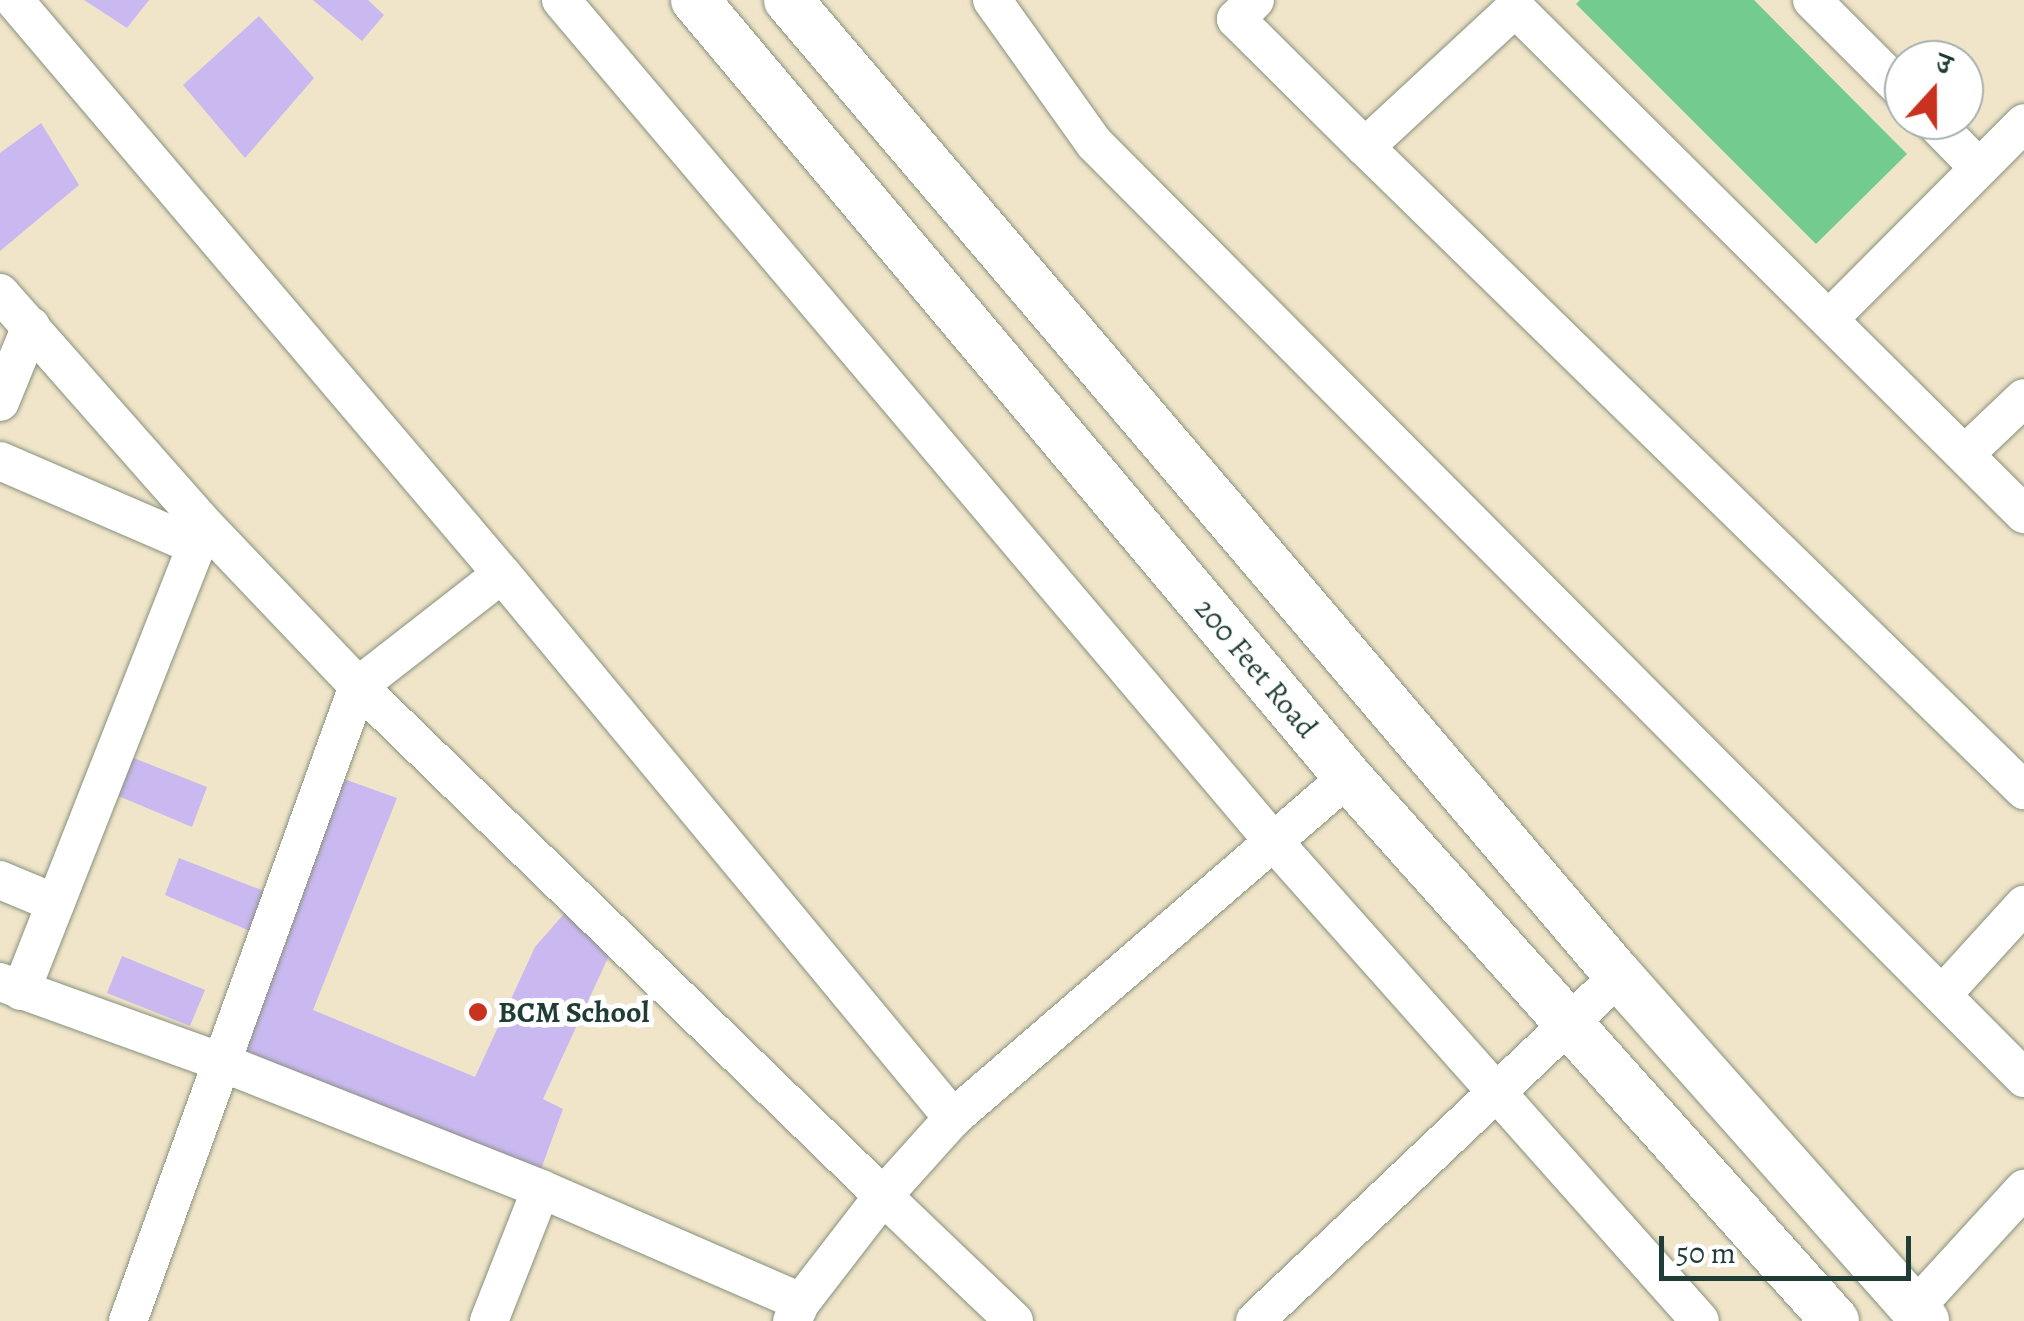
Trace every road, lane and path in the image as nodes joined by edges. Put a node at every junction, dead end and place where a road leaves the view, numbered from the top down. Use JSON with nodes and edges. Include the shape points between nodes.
{"nodes":[{"id":1,"x":14,"y":0,"type":"edge"},
{"id":2,"x":561,"y":0,"type":"edge"},
{"id":3,"x":695,"y":0,"type":"edge"},
{"id":4,"x":788,"y":0,"type":"edge"},
{"id":5,"x":992,"y":0,"type":"edge"},
{"id":6,"x":1255,"y":0,"type":"edge"},
{"id":7,"x":1812,"y":0,"type":"edge"},
{"id":8,"x":1520,"y":4,"type":"edge"},
{"id":9,"x":1884,"y":72,"type":"edge"},
{"id":10,"x":2024,"y":123,"type":"edge"},
{"id":11,"x":1952,"y":140,"type":"edge"},
{"id":12,"x":1365,"y":147,"type":"junction"},
{"id":13,"x":1979,"y":168,"type":"junction"},
{"id":14,"x":0,"y":293,"type":"edge"},
{"id":15,"x":1830,"y":318,"type":"junction"},
{"id":16,"x":31,"y":326,"type":"junction"},
{"id":17,"x":2024,"y":398,"type":"edge"},
{"id":18,"x":0,"y":402,"type":"edge"},
{"id":19,"x":1965,"y":454,"type":"junction"},
{"id":20,"x":0,"y":461,"type":"edge"},
{"id":21,"x":2024,"y":514,"type":"edge"},
{"id":22,"x":198,"y":533,"type":"junction"},
{"id":23,"x":502,"y":574,"type":"junction"},
{"id":24,"x":358,"y":686,"type":"junction"},
{"id":25,"x":1348,"y":777,"type":"junction"},
{"id":26,"x":2024,"y":790,"type":"edge"},
{"id":27,"x":1273,"y":841,"type":"junction"},
{"id":28,"x":0,"y":880,"type":"edge"},
{"id":29,"x":55,"y":903,"type":"junction"},
{"id":30,"x":2024,"y":905,"type":"edge"},
{"id":31,"x":1619,"y":976,"type":"junction"},
{"id":32,"x":10,"y":986,"type":"edge"},
{"id":33,"x":1942,"y":995,"type":"junction"},
{"id":34,"x":1566,"y":1025,"type":"junction"},
{"id":35,"x":218,"y":1061,"type":"junction"},
{"id":36,"x":2024,"y":1078,"type":"edge"},
{"id":37,"x":1495,"y":1093,"type":"junction"},
{"id":38,"x":953,"y":1118,"type":"junction"},
{"id":39,"x":541,"y":1189,"type":"junction"},
{"id":40,"x":2024,"y":1189,"type":"edge"},
{"id":41,"x":883,"y":1196,"type":"junction"},
{"id":42,"x":797,"y":1312,"type":"edge"},
{"id":43,"x":1920,"y":1315,"type":"edge"},
{"id":44,"x":128,"y":1321,"type":"edge"},
{"id":45,"x":489,"y":1321,"type":"edge"},
{"id":46,"x":1014,"y":1321,"type":"edge"},
{"id":47,"x":1255,"y":1321,"type":"edge"},
{"id":48,"x":1700,"y":1321,"type":"edge"},
{"id":49,"x":1835,"y":1321,"type":"edge"}],
"edges":[{"from":1,"to":23,"type":"street"},
{"from":2,"to":27,"type":"street"},
{"from":3,"to":25,"type":"street","name":"200 Feet Road"},
{"from":4,"to":31,"type":"street"},
{"from":5,"to":33,"type":"street","via":[[1094,143]]},
{"from":6,"to":12,"type":"street","via":[[1236,20]]},
{"from":7,"to":9,"type":"street"},
{"from":8,"to":12,"type":"street"},
{"from":8,"to":15,"type":"street"},
{"from":10,"to":13,"type":"street"},
{"from":11,"to":13,"type":"street"},
{"from":12,"to":26,"type":"street"},
{"from":13,"to":15,"type":"street"},
{"from":14,"to":16,"type":"street"},
{"from":15,"to":19,"type":"street"},
{"from":16,"to":18,"type":"street"},
{"from":16,"to":22,"type":"street"},
{"from":17,"to":19,"type":"street"},
{"from":19,"to":21,"type":"street"},
{"from":20,"to":22,"type":"street"},
{"from":22,"to":24,"type":"street"},
{"from":22,"to":29,"type":"street"},
{"from":23,"to":24,"type":"street"},
{"from":23,"to":38,"type":"street"},
{"from":24,"to":35,"type":"street"},
{"from":24,"to":41,"type":"street"},
{"from":25,"to":27,"type":"street"},
{"from":25,"to":34,"type":"street","name":"200 Feet Road"},
{"from":27,"to":37,"type":"street"},
{"from":27,"to":38,"type":"street"},
{"from":28,"to":29,"type":"street"},
{"from":29,"to":32,"type":"street"},
{"from":30,"to":33,"type":"street"},
{"from":31,"to":34,"type":"street"},
{"from":31,"to":43,"type":"street"},
{"from":32,"to":35,"type":"street"},
{"from":33,"to":36,"type":"street"},
{"from":34,"to":37,"type":"street"},
{"from":34,"to":49,"type":"street","name":"200 Feet Road"},
{"from":35,"to":39,"type":"street"},
{"from":35,"to":44,"type":"street"},
{"from":37,"to":47,"type":"street"},
{"from":37,"to":48,"type":"street"},
{"from":38,"to":41,"type":"street"},
{"from":39,"to":42,"type":"street"},
{"from":39,"to":45,"type":"street"},
{"from":40,"to":43,"type":"street"},
{"from":41,"to":42,"type":"street"},
{"from":41,"to":46,"type":"street"}]}
